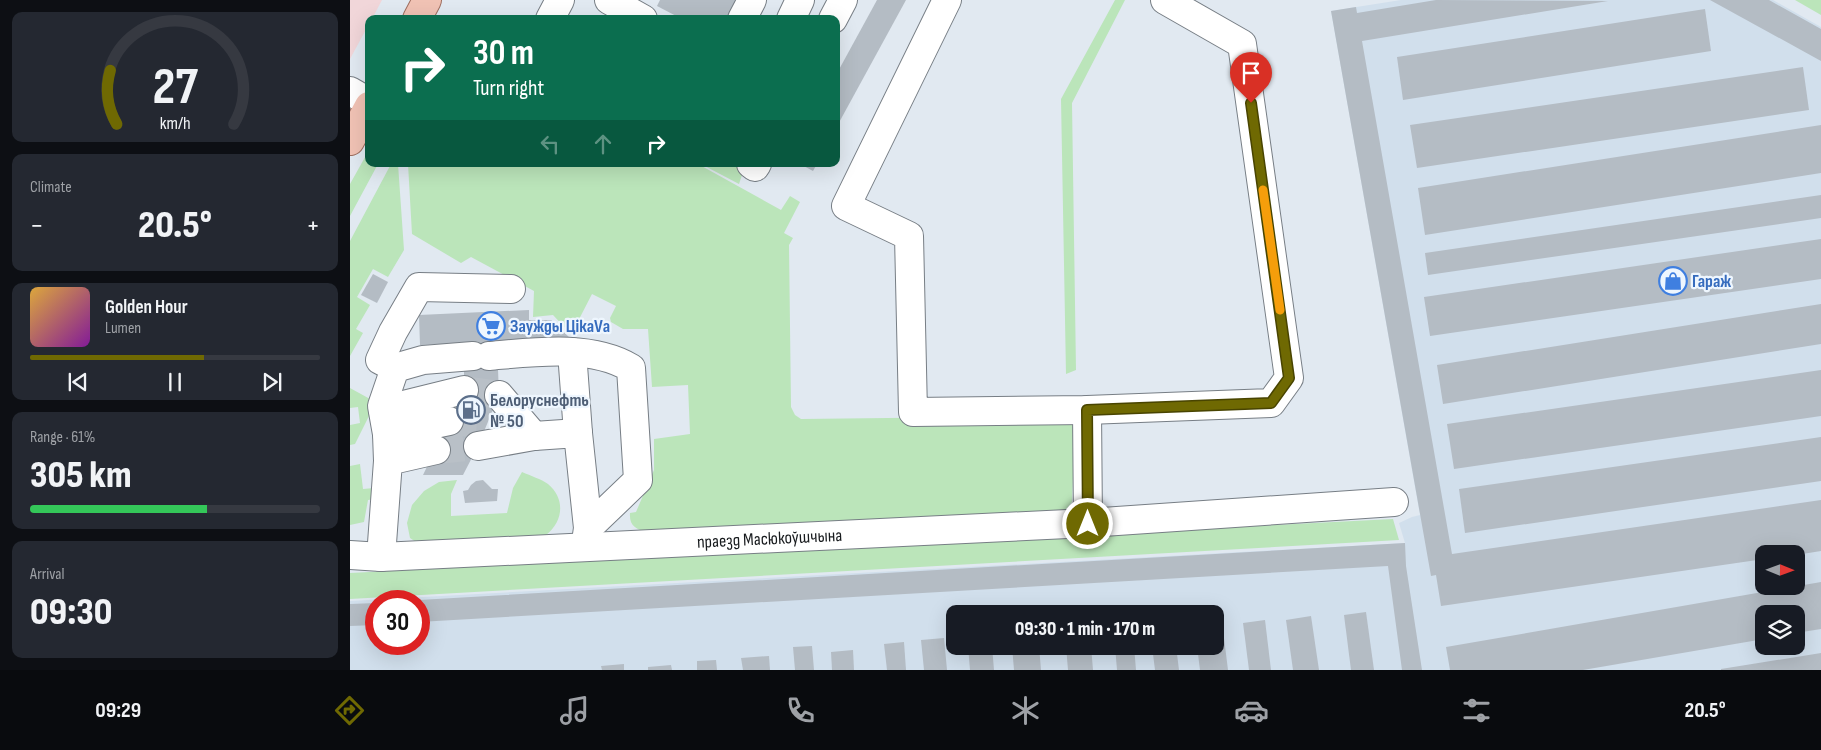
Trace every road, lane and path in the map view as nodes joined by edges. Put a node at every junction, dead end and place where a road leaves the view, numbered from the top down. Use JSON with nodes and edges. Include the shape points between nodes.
{"nodes":[{"id":1,"x":427,"y":0,"type":"edge"},
{"id":2,"x":560,"y":0,"type":"edge"},
{"id":3,"x":610,"y":0,"type":"edge"},
{"id":4,"x":752,"y":0,"type":"edge"},
{"id":5,"x":800,"y":0,"type":"edge"},
{"id":6,"x":843,"y":0,"type":"edge"},
{"id":7,"x":946,"y":0,"type":"edge"},
{"id":8,"x":1165,"y":0,"type":"edge"},
{"id":9,"x":419,"y":15,"type":"edge"},
{"id":10,"x":552,"y":15,"type":"edge"},
{"id":11,"x":636,"y":15,"type":"edge"},
{"id":12,"x":744,"y":15,"type":"edge"},
{"id":13,"x":793,"y":15,"type":"edge"},
{"id":14,"x":835,"y":15,"type":"edge"},
{"id":15,"x":350,"y":91,"type":"edge"},
{"id":16,"x":365,"y":101,"type":"edge"},
{"id":17,"x":365,"y":112,"type":"edge"},
{"id":18,"x":350,"y":141,"type":"edge"},
{"id":19,"x":511,"y":289,"type":"dead end"},
{"id":20,"x":572,"y":352,"type":"junction"},
{"id":21,"x":395,"y":368,"type":"junction"},
{"id":22,"x":464,"y":390,"type":"tunnel mouth"},
{"id":23,"x":499,"y":395,"type":"tunnel mouth"},
{"id":24,"x":1087,"y":417,"type":"junction"},
{"id":25,"x":449,"y":421,"type":"tunnel mouth"},
{"id":26,"x":385,"y":422,"type":"junction"},
{"id":27,"x":578,"y":433,"type":"junction"},
{"id":28,"x":482,"y":435,"type":"tunnel mouth"},
{"id":29,"x":534,"y":436,"type":"junction"},
{"id":30,"x":436,"y":450,"type":"tunnel mouth"},
{"id":31,"x":388,"y":461,"type":"junction"},
{"id":32,"x":1394,"y":502,"type":"dead end"},
{"id":33,"x":1088,"y":524,"type":"junction"},
{"id":34,"x":587,"y":538,"type":"junction"},
{"id":35,"x":350,"y":555,"type":"edge"},
{"id":36,"x":381,"y":557,"type":"junction"}],
"edges":[{"from":1,"to":9,"type":"main road"},
{"from":2,"to":10,"type":"street"},
{"from":3,"to":11,"type":"street"},
{"from":4,"to":12,"type":"street"},
{"from":5,"to":13,"type":"street"},
{"from":6,"to":14,"type":"street"},
{"from":7,"to":24,"type":"street","via":[[846,206],[909,236],[913,412]]},
{"from":8,"to":24,"type":"street","via":[[1242,44],[1289,378],[1271,403]]},
{"from":15,"to":16,"type":"street"},
{"from":17,"to":18,"type":"main road"},
{"from":19,"to":21,"type":"street","via":[[419,287],[380,360]]},
{"from":20,"to":21,"type":"street","via":[[424,360]]},
{"from":20,"to":27,"type":"street"},
{"from":20,"to":34,"type":"street","via":[[618,360],[631,368],[633,389],[638,480]]},
{"from":21,"to":26,"type":"street","via":[[382,406]]},
{"from":22,"to":26,"type":"street"},
{"from":23,"to":29,"type":"street"},
{"from":24,"to":33,"type":"street"},
{"from":25,"to":26,"type":"street"},
{"from":26,"to":31,"type":"street"},
{"from":27,"to":29,"type":"street"},
{"from":27,"to":34,"type":"street"},
{"from":28,"to":29,"type":"street"},
{"from":30,"to":31,"type":"street"},
{"from":31,"to":36,"type":"street"},
{"from":32,"to":33,"type":"street","name":"праезд Масюкоўшчына"},
{"from":33,"to":34,"type":"street","name":"праезд Масюкоўшчына"},
{"from":34,"to":36,"type":"street","name":"праезд Масюкоўшчына"},
{"from":35,"to":36,"type":"street","name":"праезд Масюкоўшчына"}]}
